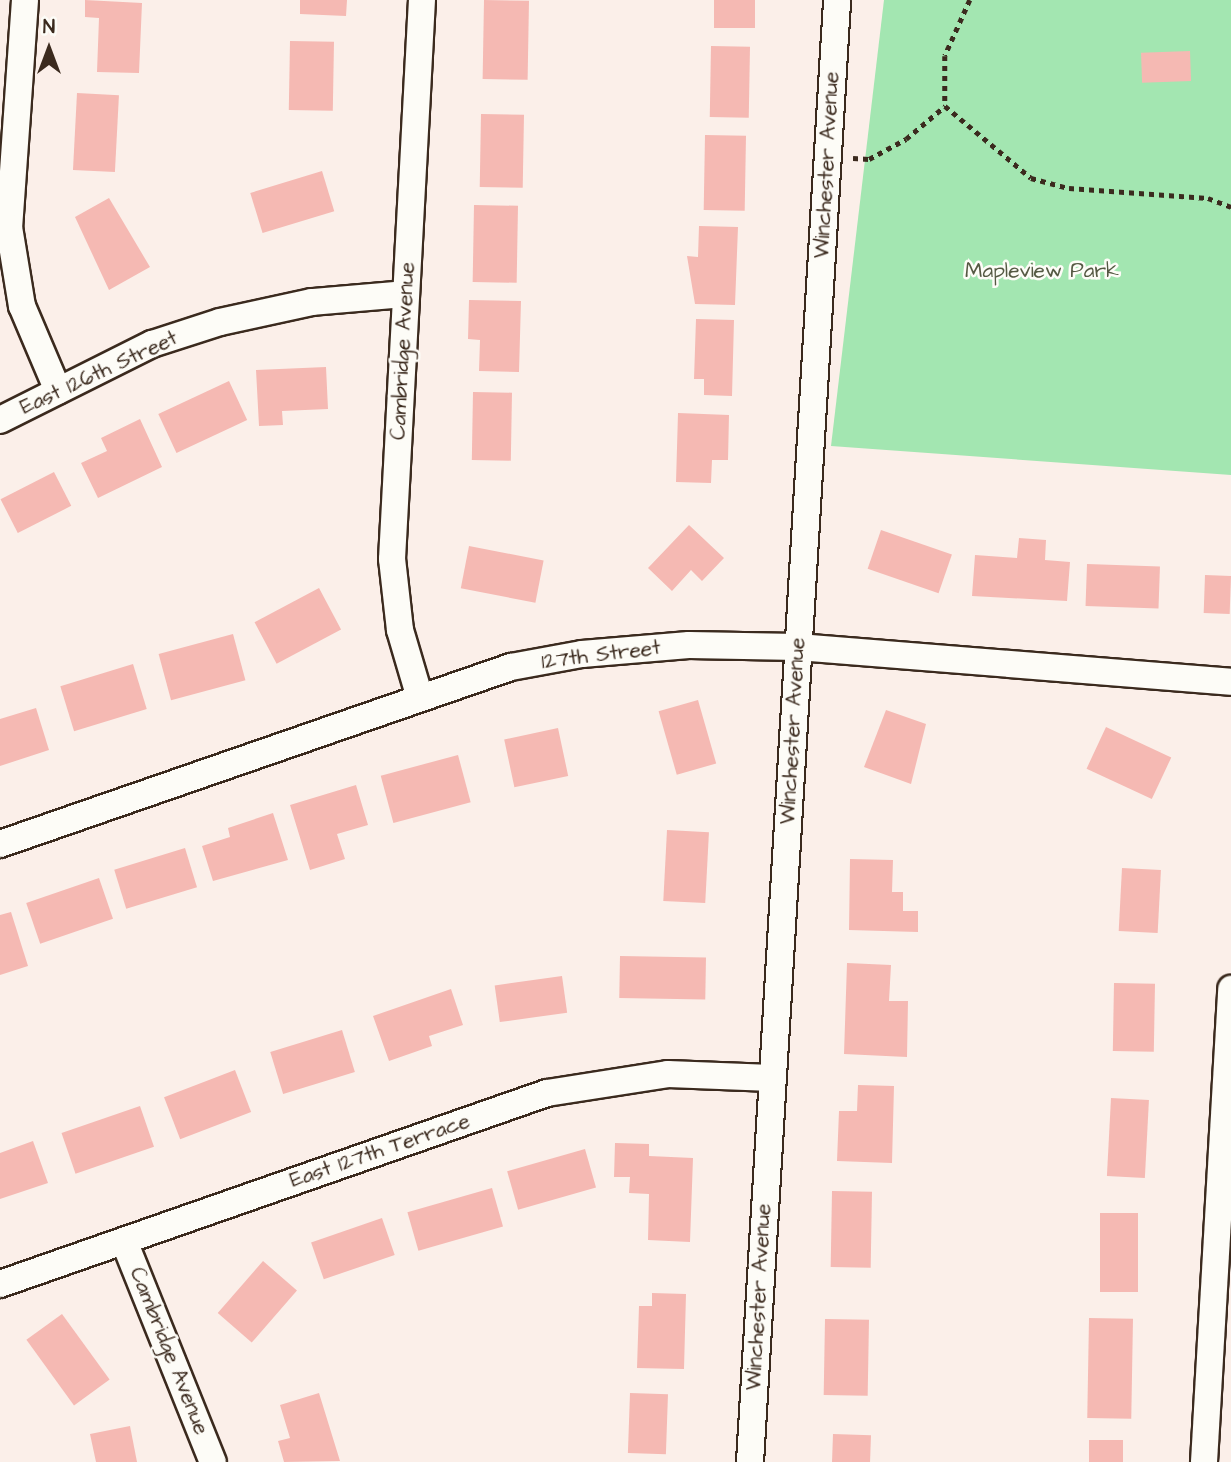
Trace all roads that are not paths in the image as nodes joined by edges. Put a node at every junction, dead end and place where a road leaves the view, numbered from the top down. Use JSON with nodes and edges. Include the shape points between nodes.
{"nodes":[{"id":1,"x":25,"y":0,"type":"edge"},
{"id":2,"x":422,"y":0,"type":"edge"},
{"id":3,"x":837,"y":0,"type":"edge"},
{"id":4,"x":406,"y":294,"type":"junction"},
{"id":5,"x":58,"y":391,"type":"junction"},
{"id":6,"x":0,"y":420,"type":"edge"},
{"id":7,"x":798,"y":647,"type":"junction"},
{"id":8,"x":1231,"y":682,"type":"edge"},
{"id":9,"x":420,"y":698,"type":"junction"},
{"id":10,"x":0,"y":844,"type":"edge"},
{"id":11,"x":1231,"y":989,"type":"edge"},
{"id":12,"x":772,"y":1078,"type":"junction"},
{"id":13,"x":124,"y":1241,"type":"junction"},
{"id":14,"x":0,"y":1284,"type":"edge"},
{"id":15,"x":213,"y":1462,"type":"edge"},
{"id":16,"x":750,"y":1462,"type":"edge"},
{"id":17,"x":1204,"y":1462,"type":"edge"}],
"edges":[{"from":1,"to":5,"type":"street","via":[[9,227],[22,306]]},
{"from":2,"to":4,"type":"street","name":"Cambridge Avenue"},
{"from":3,"to":7,"type":"street","name":"Winchester Avenue"},
{"from":4,"to":5,"type":"street","name":"East 126th Street","via":[[312,302],[220,322],[152,344]]},
{"from":4,"to":9,"type":"street","name":"Cambridge Avenue","via":[[391,559],[400,630]]},
{"from":5,"to":6,"type":"street","name":"East 126th Street"},
{"from":7,"to":8,"type":"street","name":"127th Street"},
{"from":7,"to":9,"type":"street","name":"127th Street","via":[[689,645],[582,654],[510,667]]},
{"from":7,"to":12,"type":"street","name":"Winchester Avenue"},
{"from":9,"to":10,"type":"street","name":"127th Street"},
{"from":11,"to":17,"type":"street"},
{"from":12,"to":13,"type":"street","name":"East 127th Terrace","via":[[667,1074],[547,1093]]},
{"from":12,"to":16,"type":"street","name":"Winchester Avenue"},
{"from":13,"to":14,"type":"street","name":"East 127th Terrace"},
{"from":13,"to":15,"type":"street","name":"Cambridge Avenue"}]}
